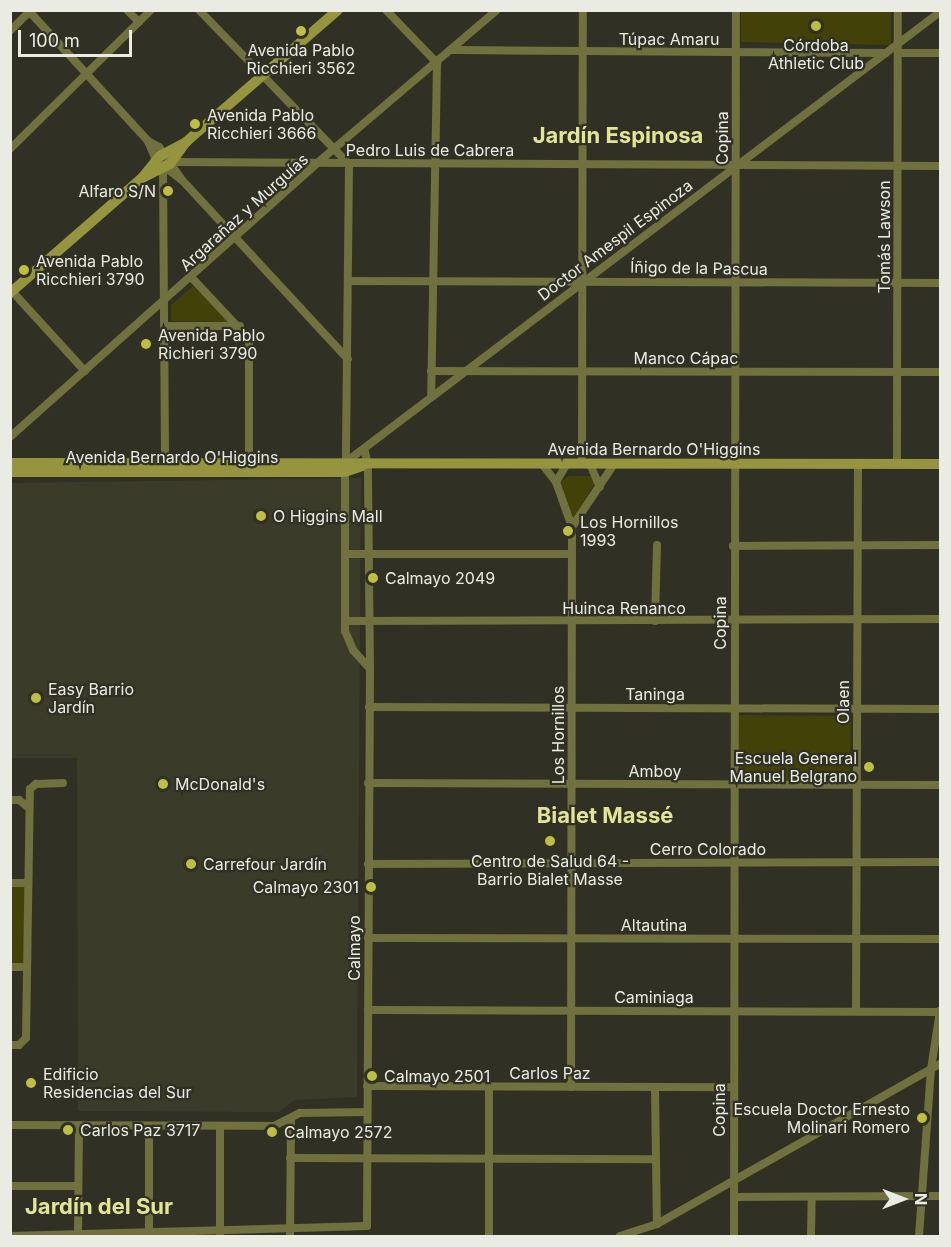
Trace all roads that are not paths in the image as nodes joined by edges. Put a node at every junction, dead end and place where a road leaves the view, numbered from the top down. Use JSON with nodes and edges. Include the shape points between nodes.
{"nodes":[{"id":1,"x":127,"y":10,"type":"edge"},
{"id":2,"x":151,"y":10,"type":"edge"},
{"id":3,"x":199,"y":10,"type":"edge"},
{"id":4,"x":339,"y":10,"type":"edge"},
{"id":5,"x":386,"y":10,"type":"edge"},
{"id":6,"x":497,"y":10,"type":"edge"},
{"id":7,"x":583,"y":10,"type":"edge"},
{"id":8,"x":736,"y":10,"type":"edge"},
{"id":9,"x":898,"y":10,"type":"edge"},
{"id":10,"x":29,"y":11,"type":"edge"},
{"id":11,"x":940,"y":12,"type":"edge"},
{"id":12,"x":139,"y":22,"type":"junction"},
{"id":13,"x":10,"y":31,"type":"edge"},
{"id":14,"x":898,"y":48,"type":"junction"},
{"id":15,"x":453,"y":50,"type":"junction"},
{"id":16,"x":583,"y":52,"type":"junction"},
{"id":17,"x":735,"y":52,"type":"junction"},
{"id":18,"x":886,"y":53,"type":"junction"},
{"id":19,"x":940,"y":53,"type":"edge"},
{"id":20,"x":436,"y":63,"type":"junction"},
{"id":21,"x":86,"y":74,"type":"junction"},
{"id":22,"x":264,"y":75,"type":"junction"},
{"id":23,"x":337,"y":148,"type":"junction"},
{"id":24,"x":10,"y":149,"type":"edge"},
{"id":25,"x":164,"y":161,"type":"junction"},
{"id":26,"x":583,"y":163,"type":"junction"},
{"id":27,"x":316,"y":164,"type":"junction"},
{"id":28,"x":349,"y":164,"type":"junction"},
{"id":29,"x":435,"y":164,"type":"junction"},
{"id":30,"x":897,"y":165,"type":"junction"},
{"id":31,"x":940,"y":166,"type":"edge"},
{"id":32,"x":735,"y":167,"type":"junction"},
{"id":33,"x":234,"y":237,"type":"junction"},
{"id":34,"x":192,"y":278,"type":"junction"},
{"id":35,"x":583,"y":280,"type":"junction"},
{"id":36,"x":348,"y":281,"type":"junction"},
{"id":37,"x":432,"y":281,"type":"junction"},
{"id":38,"x":734,"y":283,"type":"junction"},
{"id":39,"x":897,"y":283,"type":"junction"},
{"id":40,"x":940,"y":284,"type":"edge"},
{"id":41,"x":11,"y":291,"type":"edge"},
{"id":42,"x":165,"y":302,"type":"junction"},
{"id":43,"x":165,"y":326,"type":"junction"},
{"id":44,"x":240,"y":326,"type":"junction"},
{"id":45,"x":348,"y":359,"type":"junction"},
{"id":46,"x":466,"y":370,"type":"junction"},
{"id":47,"x":582,"y":370,"type":"junction"},
{"id":48,"x":86,"y":371,"type":"junction"},
{"id":49,"x":431,"y":371,"type":"junction"},
{"id":50,"x":733,"y":371,"type":"junction"},
{"id":51,"x":897,"y":372,"type":"junction"},
{"id":52,"x":940,"y":372,"type":"edge"},
{"id":53,"x":431,"y":396,"type":"junction"},
{"id":54,"x":10,"y":437,"type":"edge"},
{"id":55,"x":364,"y":448,"type":"junction"},
{"id":56,"x":10,"y":463,"type":"edge"},
{"id":57,"x":165,"y":463,"type":"junction"},
{"id":58,"x":249,"y":463,"type":"junction"},
{"id":59,"x":542,"y":464,"type":"junction"},
{"id":60,"x":567,"y":464,"type":"junction"},
{"id":61,"x":586,"y":464,"type":"junction"},
{"id":62,"x":858,"y":464,"type":"junction"},
{"id":63,"x":897,"y":464,"type":"junction"},
{"id":64,"x":940,"y":464,"type":"edge"},
{"id":65,"x":368,"y":465,"type":"junction"},
{"id":66,"x":614,"y":465,"type":"junction"},
{"id":67,"x":733,"y":465,"type":"junction"},
{"id":68,"x":346,"y":467,"type":"junction"},
{"id":69,"x":10,"y":472,"type":"edge"},
{"id":70,"x":556,"y":482,"type":"junction"},
{"id":71,"x":600,"y":487,"type":"junction"},
{"id":72,"x":572,"y":527,"type":"junction"},
{"id":73,"x":657,"y":545,"type":"dead end"},
{"id":74,"x":857,"y":545,"type":"junction"},
{"id":75,"x":940,"y":545,"type":"edge"},
{"id":76,"x":733,"y":546,"type":"junction"},
{"id":77,"x":345,"y":554,"type":"junction"},
{"id":78,"x":369,"y":554,"type":"junction"},
{"id":79,"x":572,"y":554,"type":"junction"},
{"id":80,"x":940,"y":619,"type":"edge"},
{"id":81,"x":733,"y":620,"type":"junction"},
{"id":82,"x":857,"y":620,"type":"junction"},
{"id":83,"x":345,"y":621,"type":"junction"},
{"id":84,"x":369,"y":621,"type":"junction"},
{"id":85,"x":655,"y":621,"type":"junction"},
{"id":86,"x":572,"y":622,"type":"junction"},
{"id":87,"x":370,"y":669,"type":"junction"},
{"id":88,"x":369,"y":707,"type":"junction"},
{"id":89,"x":572,"y":708,"type":"junction"},
{"id":90,"x":733,"y":708,"type":"junction"},
{"id":91,"x":856,"y":709,"type":"junction"},
{"id":92,"x":940,"y":709,"type":"edge"},
{"id":93,"x":63,"y":783,"type":"dead end"},
{"id":94,"x":368,"y":783,"type":"junction"},
{"id":95,"x":572,"y":784,"type":"junction"},
{"id":96,"x":732,"y":784,"type":"junction"},
{"id":97,"x":856,"y":785,"type":"junction"},
{"id":98,"x":940,"y":785,"type":"edge"},
{"id":99,"x":10,"y":800,"type":"edge"},
{"id":100,"x":29,"y":808,"type":"junction"},
{"id":101,"x":856,"y":862,"type":"junction"},
{"id":102,"x":940,"y":862,"type":"edge"},
{"id":103,"x":732,"y":863,"type":"junction"},
{"id":104,"x":368,"y":864,"type":"junction"},
{"id":105,"x":571,"y":864,"type":"junction"},
{"id":106,"x":10,"y":883,"type":"edge"},
{"id":107,"x":28,"y":883,"type":"junction"},
{"id":108,"x":368,"y":938,"type":"junction"},
{"id":109,"x":571,"y":938,"type":"junction"},
{"id":110,"x":733,"y":939,"type":"junction"},
{"id":111,"x":856,"y":939,"type":"junction"},
{"id":112,"x":940,"y":939,"type":"edge"},
{"id":113,"x":10,"y":967,"type":"edge"},
{"id":114,"x":27,"y":967,"type":"junction"},
{"id":115,"x":368,"y":1010,"type":"junction"},
{"id":116,"x":571,"y":1010,"type":"junction"},
{"id":117,"x":733,"y":1011,"type":"junction"},
{"id":118,"x":855,"y":1011,"type":"junction"},
{"id":119,"x":940,"y":1011,"type":"edge"},
{"id":120,"x":10,"y":1045,"type":"edge"},
{"id":121,"x":940,"y":1064,"type":"edge"},
{"id":122,"x":931,"y":1069,"type":"junction"},
{"id":123,"x":367,"y":1086,"type":"junction"},
{"id":124,"x":489,"y":1087,"type":"junction"},
{"id":125,"x":571,"y":1087,"type":"junction"},
{"id":126,"x":656,"y":1087,"type":"junction"},
{"id":127,"x":733,"y":1087,"type":"junction"},
{"id":128,"x":368,"y":1112,"type":"junction"},
{"id":129,"x":291,"y":1118,"type":"junction"},
{"id":130,"x":10,"y":1125,"type":"edge"},
{"id":131,"x":80,"y":1125,"type":"junction"},
{"id":132,"x":148,"y":1125,"type":"junction"},
{"id":133,"x":220,"y":1126,"type":"junction"},
{"id":134,"x":291,"y":1158,"type":"junction"},
{"id":135,"x":367,"y":1158,"type":"junction"},
{"id":136,"x":489,"y":1158,"type":"junction"},
{"id":137,"x":656,"y":1159,"type":"junction"},
{"id":138,"x":733,"y":1182,"type":"junction"},
{"id":139,"x":10,"y":1186,"type":"edge"},
{"id":140,"x":78,"y":1186,"type":"junction"},
{"id":141,"x":920,"y":1196,"type":"junction"},
{"id":142,"x":940,"y":1196,"type":"edge"},
{"id":143,"x":734,"y":1197,"type":"junction"},
{"id":144,"x":812,"y":1197,"type":"junction"},
{"id":145,"x":657,"y":1224,"type":"junction"},
{"id":146,"x":290,"y":1227,"type":"junction"},
{"id":147,"x":220,"y":1232,"type":"edge"},
{"id":148,"x":149,"y":1233,"type":"edge"},
{"id":149,"x":78,"y":1234,"type":"edge"},
{"id":150,"x":10,"y":1236,"type":"edge"},
{"id":151,"x":290,"y":1236,"type":"edge"},
{"id":152,"x":489,"y":1236,"type":"edge"},
{"id":153,"x":620,"y":1236,"type":"edge"},
{"id":154,"x":734,"y":1236,"type":"edge"},
{"id":155,"x":811,"y":1236,"type":"edge"},
{"id":156,"x":919,"y":1236,"type":"edge"}],
"edges":[{"from":1,"to":12,"type":"street"},
{"from":2,"to":12,"type":"street"},
{"from":3,"to":22,"type":"street"},
{"from":4,"to":22,"type":"main road"},
{"from":5,"to":20,"type":"street"},
{"from":6,"to":15,"type":"street","name":"Argarañaz y Murguías"},
{"from":7,"to":16,"type":"street"},
{"from":8,"to":17,"type":"street","name":"Copina"},
{"from":9,"to":14,"type":"street","name":"Tomás Lawson"},
{"from":10,"to":13,"type":"street"},
{"from":10,"to":21,"type":"street"},
{"from":11,"to":14,"type":"street","name":"Doctor Amespil Espinoza"},
{"from":12,"to":21,"type":"street"},
{"from":14,"to":18,"type":"street","name":"Doctor Amespil Espinoza"},
{"from":14,"to":19,"type":"street"},
{"from":14,"to":30,"type":"street","name":"Tomás Lawson"},
{"from":15,"to":16,"type":"street","name":"Túpac Amaru"},
{"from":15,"to":20,"type":"street","name":"Argarañaz y Murguías"},
{"from":16,"to":17,"type":"street","name":"Túpac Amaru"},
{"from":16,"to":26,"type":"street"},
{"from":17,"to":18,"type":"street","name":"Túpac Amaru"},
{"from":17,"to":32,"type":"street","name":"Copina"},
{"from":18,"to":32,"type":"street","name":"Doctor Amespil Espinoza"},
{"from":20,"to":23,"type":"street","name":"Argarañaz y Murguías"},
{"from":20,"to":29,"type":"street"},
{"from":21,"to":24,"type":"street"},
{"from":21,"to":25,"type":"street"},
{"from":22,"to":23,"type":"street"},
{"from":22,"to":25,"type":"main road"},
{"from":23,"to":27,"type":"street","name":"Argarañaz y Murguías"},
{"from":23,"to":28,"type":"street"},
{"from":25,"to":27,"type":"street","name":"Pedro Luis de Cabrera"},
{"from":25,"to":33,"type":"street"},
{"from":25,"to":41,"type":"main road"},
{"from":25,"to":42,"type":"street"},
{"from":26,"to":29,"type":"street","name":"Pedro Luis de Cabrera"},
{"from":26,"to":32,"type":"street","name":"Pedro Luis de Cabrera"},
{"from":26,"to":35,"type":"street"},
{"from":27,"to":28,"type":"street","name":"Pedro Luis de Cabrera"},
{"from":27,"to":33,"type":"street","name":"Argarañaz y Murguías"},
{"from":28,"to":29,"type":"street","name":"Pedro Luis de Cabrera"},
{"from":28,"to":36,"type":"street"},
{"from":29,"to":37,"type":"street"},
{"from":30,"to":31,"type":"street","name":"Pedro Luis de Cabrera"},
{"from":30,"to":32,"type":"street","name":"Pedro Luis de Cabrera"},
{"from":30,"to":39,"type":"street","name":"Tomás Lawson"},
{"from":32,"to":35,"type":"street","name":"Doctor Amespil Espinoza"},
{"from":32,"to":38,"type":"street","name":"Copina"},
{"from":33,"to":34,"type":"street","name":"Argarañaz y Murguías"},
{"from":33,"to":45,"type":"street"},
{"from":34,"to":42,"type":"street","name":"Argarañaz y Murguías"},
{"from":34,"to":44,"type":"street"},
{"from":35,"to":37,"type":"street","name":"Íñigo de la Pascua"},
{"from":35,"to":38,"type":"street","name":"Íñigo de la Pascua"},
{"from":35,"to":46,"type":"street","name":"Doctor Amespil Espinoza"},
{"from":35,"to":47,"type":"street"},
{"from":36,"to":37,"type":"street","name":"Íñigo de la Pascua"},
{"from":36,"to":45,"type":"street"},
{"from":37,"to":49,"type":"street"},
{"from":38,"to":39,"type":"street","name":"Íñigo de la Pascua"},
{"from":38,"to":50,"type":"street","name":"Copina"},
{"from":39,"to":40,"type":"street","name":"Íñigo de la Pascua"},
{"from":39,"to":51,"type":"street","name":"Tomás Lawson"},
{"from":41,"to":48,"type":"street"},
{"from":42,"to":43,"type":"street"},
{"from":42,"to":48,"type":"street","name":"Argarañaz y Murguías"},
{"from":43,"to":44,"type":"street"},
{"from":43,"to":57,"type":"street"},
{"from":44,"to":58,"type":"street","via":[[250,346]]},
{"from":45,"to":68,"type":"street"},
{"from":46,"to":47,"type":"street","name":"Manco Cápac"},
{"from":46,"to":49,"type":"street","name":"Manco Cápac"},
{"from":46,"to":53,"type":"street","name":"Doctor Amespil Espinoza"},
{"from":47,"to":50,"type":"street","name":"Manco Cápac"},
{"from":47,"to":61,"type":"street"},
{"from":48,"to":54,"type":"street","name":"Argarañaz y Murguías"},
{"from":49,"to":53,"type":"street"},
{"from":50,"to":51,"type":"street","name":"Manco Cápac"},
{"from":50,"to":67,"type":"street","name":"Copina"},
{"from":51,"to":52,"type":"street","name":"Manco Cápac"},
{"from":51,"to":63,"type":"street","name":"Tomás Lawson"},
{"from":53,"to":55,"type":"street","name":"Doctor Amespil Espinoza"},
{"from":55,"to":65,"type":"street"},
{"from":55,"to":68,"type":"street","name":"Doctor Amespil Espinoza"},
{"from":56,"to":57,"type":"main road","name":"Avenida Bernardo O'Higgins"},
{"from":57,"to":58,"type":"main road","name":"Avenida Bernardo O'Higgins"},
{"from":58,"to":68,"type":"main road","name":"Avenida Bernardo O'Higgins"},
{"from":59,"to":60,"type":"main road","name":"Avenida Bernardo O'Higgins"},
{"from":59,"to":65,"type":"main road","name":"Avenida Bernardo O'Higgins"},
{"from":59,"to":70,"type":"street","name":"Los Hornillos"},
{"from":60,"to":61,"type":"main road","name":"Avenida Bernardo O'Higgins"},
{"from":60,"to":70,"type":"street"},
{"from":61,"to":66,"type":"main road","name":"Avenida Bernardo O'Higgins"},
{"from":61,"to":71,"type":"street"},
{"from":62,"to":63,"type":"main road","name":"Avenida Bernardo O'Higgins"},
{"from":62,"to":67,"type":"main road","name":"Avenida Bernardo O'Higgins"},
{"from":62,"to":74,"type":"street","name":"Olaen"},
{"from":63,"to":64,"type":"main road","name":"Avenida Bernardo O'Higgins"},
{"from":65,"to":68,"type":"main road","name":"Avenida Bernardo O'Higgins"},
{"from":65,"to":78,"type":"street","name":"Calmayo"},
{"from":66,"to":67,"type":"main road","name":"Avenida Bernardo O'Higgins"},
{"from":66,"to":71,"type":"street"},
{"from":67,"to":76,"type":"street","name":"Copina"},
{"from":68,"to":69,"type":"main road","name":"Avenida Bernardo O'Higgins"},
{"from":68,"to":77,"type":"street"},
{"from":70,"to":72,"type":"street","name":"Los Hornillos"},
{"from":71,"to":72,"type":"street"},
{"from":72,"to":79,"type":"street","name":"Los Hornillos"},
{"from":73,"to":85,"type":"street"},
{"from":74,"to":75,"type":"street"},
{"from":74,"to":76,"type":"street"},
{"from":74,"to":82,"type":"street","name":"Olaen"},
{"from":76,"to":81,"type":"street","name":"Copina"},
{"from":77,"to":78,"type":"street"},
{"from":77,"to":83,"type":"street"},
{"from":78,"to":79,"type":"street"},
{"from":78,"to":84,"type":"street","name":"Calmayo"},
{"from":79,"to":86,"type":"street","name":"Los Hornillos"},
{"from":80,"to":82,"type":"street","name":"Huinca Renanco"},
{"from":81,"to":82,"type":"street","name":"Huinca Renanco"},
{"from":81,"to":85,"type":"street","name":"Huinca Renanco"},
{"from":81,"to":90,"type":"street","name":"Copina"},
{"from":82,"to":91,"type":"street","name":"Olaen"},
{"from":83,"to":84,"type":"street","name":"Huinca Renanco"},
{"from":83,"to":87,"type":"street","via":[[353,650]]},
{"from":84,"to":86,"type":"street","name":"Huinca Renanco"},
{"from":84,"to":87,"type":"street","name":"Calmayo"},
{"from":85,"to":86,"type":"street","name":"Huinca Renanco"},
{"from":86,"to":89,"type":"street","name":"Los Hornillos"},
{"from":87,"to":88,"type":"street","name":"Calmayo"},
{"from":88,"to":89,"type":"street","name":"Taninga"},
{"from":88,"to":94,"type":"street","name":"Calmayo"},
{"from":89,"to":90,"type":"street","name":"Taninga"},
{"from":89,"to":95,"type":"street","name":"Los Hornillos"},
{"from":90,"to":91,"type":"street","name":"Taninga"},
{"from":90,"to":96,"type":"street","name":"Copina"},
{"from":91,"to":92,"type":"street","name":"Taninga"},
{"from":91,"to":97,"type":"street","name":"Olaen"},
{"from":93,"to":100,"type":"street","via":[[33,785]]},
{"from":94,"to":95,"type":"street","name":"Amboy"},
{"from":94,"to":104,"type":"street","name":"Calmayo"},
{"from":95,"to":96,"type":"street","name":"Amboy"},
{"from":95,"to":105,"type":"street","name":"Los Hornillos"},
{"from":96,"to":97,"type":"street","name":"Amboy"},
{"from":96,"to":103,"type":"street","name":"Copina"},
{"from":97,"to":98,"type":"street","name":"Amboy"},
{"from":97,"to":101,"type":"street","name":"Olaen"},
{"from":99,"to":100,"type":"street","via":[[19,800]]},
{"from":100,"to":107,"type":"street"},
{"from":101,"to":102,"type":"street","name":"Cerro Colorado"},
{"from":101,"to":103,"type":"street","name":"Cerro Colorado"},
{"from":101,"to":111,"type":"street","name":"Olaen"},
{"from":103,"to":105,"type":"street","name":"Cerro Colorado"},
{"from":103,"to":110,"type":"street","name":"Copina"},
{"from":104,"to":105,"type":"street","name":"Cerro Colorado"},
{"from":104,"to":108,"type":"street","name":"Calmayo"},
{"from":105,"to":109,"type":"street","name":"Los Hornillos"},
{"from":106,"to":107,"type":"street"},
{"from":107,"to":114,"type":"street"},
{"from":108,"to":109,"type":"street","name":"Altautina"},
{"from":108,"to":115,"type":"street","name":"Calmayo"},
{"from":109,"to":110,"type":"street","name":"Altautina"},
{"from":109,"to":116,"type":"street","name":"Los Hornillos"},
{"from":110,"to":111,"type":"street","name":"Altautina"},
{"from":110,"to":117,"type":"street","name":"Copina"},
{"from":111,"to":112,"type":"street","name":"Altautina"},
{"from":111,"to":118,"type":"street","name":"Olaen"},
{"from":113,"to":114,"type":"street"},
{"from":114,"to":120,"type":"street","via":[[26,1038],[19,1045]]},
{"from":115,"to":116,"type":"street","name":"Caminiaga"},
{"from":115,"to":123,"type":"street","name":"Calmayo"},
{"from":116,"to":117,"type":"street","name":"Caminiaga"},
{"from":116,"to":125,"type":"street","name":"Los Hornillos"},
{"from":117,"to":118,"type":"street","name":"Caminiaga"},
{"from":117,"to":127,"type":"street","name":"Copina"},
{"from":118,"to":119,"type":"street","name":"Caminiaga"},
{"from":119,"to":122,"type":"street"},
{"from":121,"to":122,"type":"street"},
{"from":122,"to":138,"type":"street"},
{"from":122,"to":141,"type":"street"},
{"from":123,"to":124,"type":"street","name":"Carlos Paz"},
{"from":123,"to":128,"type":"street","name":"Calmayo"},
{"from":124,"to":125,"type":"street","name":"Carlos Paz"},
{"from":124,"to":136,"type":"street"},
{"from":125,"to":126,"type":"street","name":"Carlos Paz"},
{"from":126,"to":127,"type":"street","name":"Carlos Paz"},
{"from":126,"to":137,"type":"street"},
{"from":127,"to":138,"type":"street","name":"Copina"},
{"from":128,"to":129,"type":"street","via":[[300,1113]]},
{"from":128,"to":135,"type":"street","name":"Calmayo"},
{"from":129,"to":133,"type":"street","via":[[280,1125]]},
{"from":129,"to":134,"type":"street"},
{"from":130,"to":131,"type":"street"},
{"from":131,"to":132,"type":"street"},
{"from":131,"to":140,"type":"street"},
{"from":132,"to":133,"type":"street"},
{"from":132,"to":148,"type":"street"},
{"from":133,"to":147,"type":"street"},
{"from":134,"to":135,"type":"street"},
{"from":134,"to":146,"type":"street"},
{"from":135,"to":136,"type":"street"},
{"from":135,"to":146,"type":"street","name":"Calmayo","via":[[367,1226]]},
{"from":136,"to":137,"type":"street"},
{"from":136,"to":152,"type":"street"},
{"from":137,"to":145,"type":"street"},
{"from":138,"to":143,"type":"street","name":"Copina"},
{"from":138,"to":145,"type":"street"},
{"from":139,"to":140,"type":"street"},
{"from":140,"to":149,"type":"street"},
{"from":141,"to":142,"type":"street"},
{"from":141,"to":144,"type":"street"},
{"from":141,"to":156,"type":"street"},
{"from":143,"to":144,"type":"street"},
{"from":143,"to":154,"type":"street","name":"Copina"},
{"from":144,"to":155,"type":"street"},
{"from":145,"to":153,"type":"street"},
{"from":146,"to":147,"type":"street"},
{"from":146,"to":151,"type":"street"},
{"from":147,"to":148,"type":"street"},
{"from":148,"to":149,"type":"street"},
{"from":149,"to":150,"type":"street"}]}
